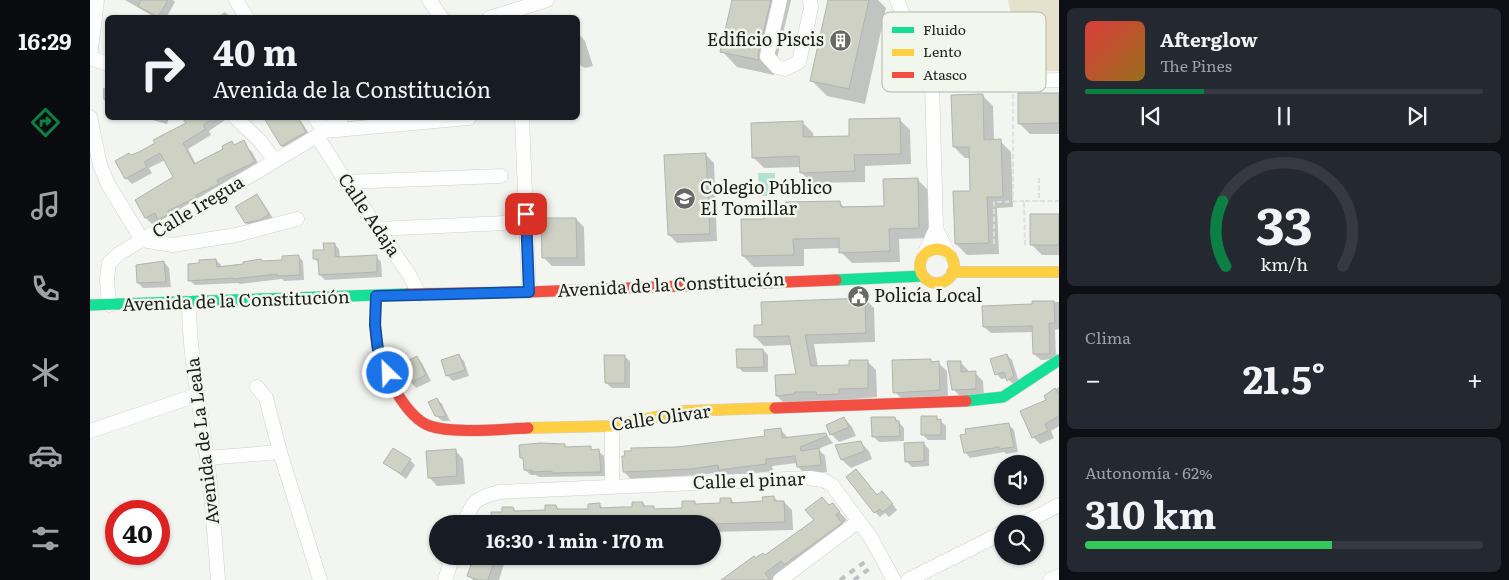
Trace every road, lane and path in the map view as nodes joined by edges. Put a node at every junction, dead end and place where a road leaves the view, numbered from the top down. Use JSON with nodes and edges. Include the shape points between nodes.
{"nodes":[{"id":1,"x":97,"y":0,"type":"edge"},
{"id":2,"x":236,"y":0,"type":"edge"},
{"id":3,"x":429,"y":0,"type":"edge"},
{"id":4,"x":547,"y":0,"type":"edge"},
{"id":5,"x":780,"y":0,"type":"edge"},
{"id":6,"x":810,"y":0,"type":"edge"},
{"id":7,"x":897,"y":0,"type":"edge"},
{"id":8,"x":902,"y":12,"type":"edge"},
{"id":9,"x":246,"y":15,"type":"edge"},
{"id":10,"x":440,"y":15,"type":"edge"},
{"id":11,"x":499,"y":15,"type":"edge"},
{"id":12,"x":90,"y":57,"type":"edge"},
{"id":13,"x":105,"y":63,"type":"edge"},
{"id":14,"x":1046,"y":80,"type":"edge"},
{"id":15,"x":1059,"y":80,"type":"edge"},
{"id":16,"x":932,"y":92,"type":"edge"},
{"id":17,"x":1013,"y":92,"type":"edge"},
{"id":18,"x":90,"y":117,"type":"edge"},
{"id":19,"x":238,"y":120,"type":"edge"},
{"id":20,"x":316,"y":120,"type":"edge"},
{"id":21,"x":338,"y":120,"type":"edge"},
{"id":22,"x":450,"y":120,"type":"edge"},
{"id":23,"x":522,"y":120,"type":"edge"},
{"id":24,"x":321,"y":134,"type":"junction"},
{"id":25,"x":275,"y":162,"type":"junction"},
{"id":26,"x":501,"y":176,"type":"dead end"},
{"id":27,"x":1039,"y":178,"type":"dead end"},
{"id":28,"x":346,"y":182,"type":"junction"},
{"id":29,"x":1024,"y":201,"type":"junction"},
{"id":30,"x":1039,"y":201,"type":"junction"},
{"id":31,"x":1059,"y":201,"type":"edge"},
{"id":32,"x":1013,"y":202,"type":"junction"},
{"id":33,"x":297,"y":219,"type":"dead end"},
{"id":34,"x":504,"y":223,"type":"dead end"},
{"id":35,"x":378,"y":229,"type":"junction"},
{"id":36,"x":936,"y":229,"type":"junction"},
{"id":37,"x":142,"y":240,"type":"junction"},
{"id":38,"x":994,"y":244,"type":"dead end"},
{"id":39,"x":1025,"y":245,"type":"dead end"},
{"id":40,"x":923,"y":257,"type":"junction"},
{"id":41,"x":951,"y":262,"type":"junction"},
{"id":42,"x":1059,"y":272,"type":"edge"},
{"id":43,"x":892,"y":276,"type":"junction"},
{"id":44,"x":923,"y":276,"type":"junction"},
{"id":45,"x":529,"y":292,"type":"junction"},
{"id":46,"x":419,"y":294,"type":"junction"},
{"id":47,"x":376,"y":296,"type":"junction"},
{"id":48,"x":189,"y":302,"type":"junction"},
{"id":49,"x":90,"y":305,"type":"edge"},
{"id":50,"x":109,"y":305,"type":"junction"},
{"id":51,"x":1059,"y":360,"type":"edge"},
{"id":52,"x":257,"y":387,"type":"dead end"},
{"id":53,"x":197,"y":395,"type":"junction"},
{"id":54,"x":612,"y":426,"type":"junction"},
{"id":55,"x":90,"y":431,"type":"edge"},
{"id":56,"x":280,"y":452,"type":"junction"},
{"id":57,"x":207,"y":458,"type":"junction"},
{"id":58,"x":612,"y":486,"type":"junction"},
{"id":59,"x":1059,"y":506,"type":"edge"},
{"id":60,"x":467,"y":515,"type":"edge"},
{"id":61,"x":1040,"y":515,"type":"edge"},
{"id":62,"x":859,"y":522,"type":"junction"},
{"id":63,"x":994,"y":537,"type":"edge"},
{"id":64,"x":450,"y":565,"type":"edge"},
{"id":65,"x":1059,"y":576,"type":"edge"},
{"id":66,"x":218,"y":580,"type":"edge"},
{"id":67,"x":320,"y":580,"type":"edge"},
{"id":68,"x":445,"y":580,"type":"edge"},
{"id":69,"x":780,"y":580,"type":"edge"},
{"id":70,"x":894,"y":580,"type":"edge"},
{"id":71,"x":908,"y":580,"type":"edge"},
{"id":72,"x":1050,"y":580,"type":"edge"}],
"edges":[{"from":1,"to":12,"type":"street"},
{"from":2,"to":9,"type":"street"},
{"from":3,"to":10,"type":"street"},
{"from":4,"to":11,"type":"street"},
{"from":5,"to":6,"type":"street","via":[[767,56],[777,67],[785,69],[799,62]]},
{"from":7,"to":8,"type":"street"},
{"from":12,"to":13,"type":"street"},
{"from":14,"to":15,"type":"street"},
{"from":16,"to":36,"type":"street"},
{"from":17,"to":32,"type":"path"},
{"from":18,"to":37,"type":"street","via":[[100,165],[108,184]]},
{"from":19,"to":25,"type":"street","via":[[260,141]]},
{"from":20,"to":24,"type":"street","name":"Calle Adaja"},
{"from":21,"to":24,"type":"street","name":"Calle Iregua"},
{"from":22,"to":24,"type":"street"},
{"from":23,"to":45,"type":"street"},
{"from":24,"to":25,"type":"street","name":"Calle Iregua"},
{"from":24,"to":28,"type":"street","name":"Calle Adaja"},
{"from":25,"to":37,"type":"street","name":"Calle Iregua"},
{"from":26,"to":28,"type":"street"},
{"from":27,"to":30,"type":"path"},
{"from":28,"to":35,"type":"street","name":"Calle Adaja"},
{"from":29,"to":30,"type":"path"},
{"from":29,"to":32,"type":"path"},
{"from":29,"to":39,"type":"path"},
{"from":30,"to":31,"type":"path"},
{"from":32,"to":38,"type":"path","via":[[994,202]]},
{"from":33,"to":37,"type":"street","via":[[236,235],[173,245]]},
{"from":34,"to":35,"type":"street"},
{"from":35,"to":46,"type":"street","name":"Calle Adaja"},
{"from":36,"to":40,"type":"street"},
{"from":36,"to":41,"type":"street"},
{"from":37,"to":50,"type":"street","name":"Calle Iregua","via":[[109,263]]},
{"from":40,"to":41,"type":"main road","via":[[936,249]]},
{"from":40,"to":43,"type":"main road","name":"Avenida de la Constitución"},
{"from":40,"to":44,"type":"main road","via":[[920,268]]},
{"from":41,"to":42,"type":"main road","via":[[978,274]]},
{"from":41,"to":44,"type":"main road","via":[[949,277],[938,282]]},
{"from":43,"to":44,"type":"main road","name":"Avenida de la Constitución"},
{"from":43,"to":45,"type":"main road","name":"Avenida de la Constitución"},
{"from":45,"to":46,"type":"main road","name":"Avenida de la Constitución"},
{"from":46,"to":47,"type":"main road","name":"Avenida de la Constitución"},
{"from":47,"to":48,"type":"main road","name":"Avenida de la Constitución"},
{"from":47,"to":54,"type":"main road","name":"Calle Olivar","via":[[378,350],[398,393],[422,423],[457,430]]},
{"from":48,"to":50,"type":"main road","name":"Avenida de la Constitución"},
{"from":48,"to":53,"type":"street","name":"Avenida de La Leala"},
{"from":49,"to":50,"type":"main road","name":"Avenida de la Constitución"},
{"from":51,"to":54,"type":"main road","name":"Calle Olivar","via":[[1003,397],[978,401],[684,411]]},
{"from":52,"to":56,"type":"street","via":[[266,398]]},
{"from":53,"to":55,"type":"street"},
{"from":53,"to":57,"type":"street","name":"Avenida de La Leala"},
{"from":54,"to":58,"type":"street"},
{"from":56,"to":57,"type":"street"},
{"from":56,"to":67,"type":"street"},
{"from":57,"to":66,"type":"street","name":"Avenida de La Leala"},
{"from":58,"to":60,"type":"street","name":"Calle el pinar","via":[[499,492],[480,497]]},
{"from":58,"to":62,"type":"street","name":"Calle el pinar","via":[[810,478],[832,485]]},
{"from":59,"to":61,"type":"street"},
{"from":62,"to":69,"type":"street"},
{"from":62,"to":70,"type":"street","name":"Calle el pinar"},
{"from":63,"to":71,"type":"street"},
{"from":64,"to":68,"type":"street"},
{"from":65,"to":72,"type":"street"}]}
